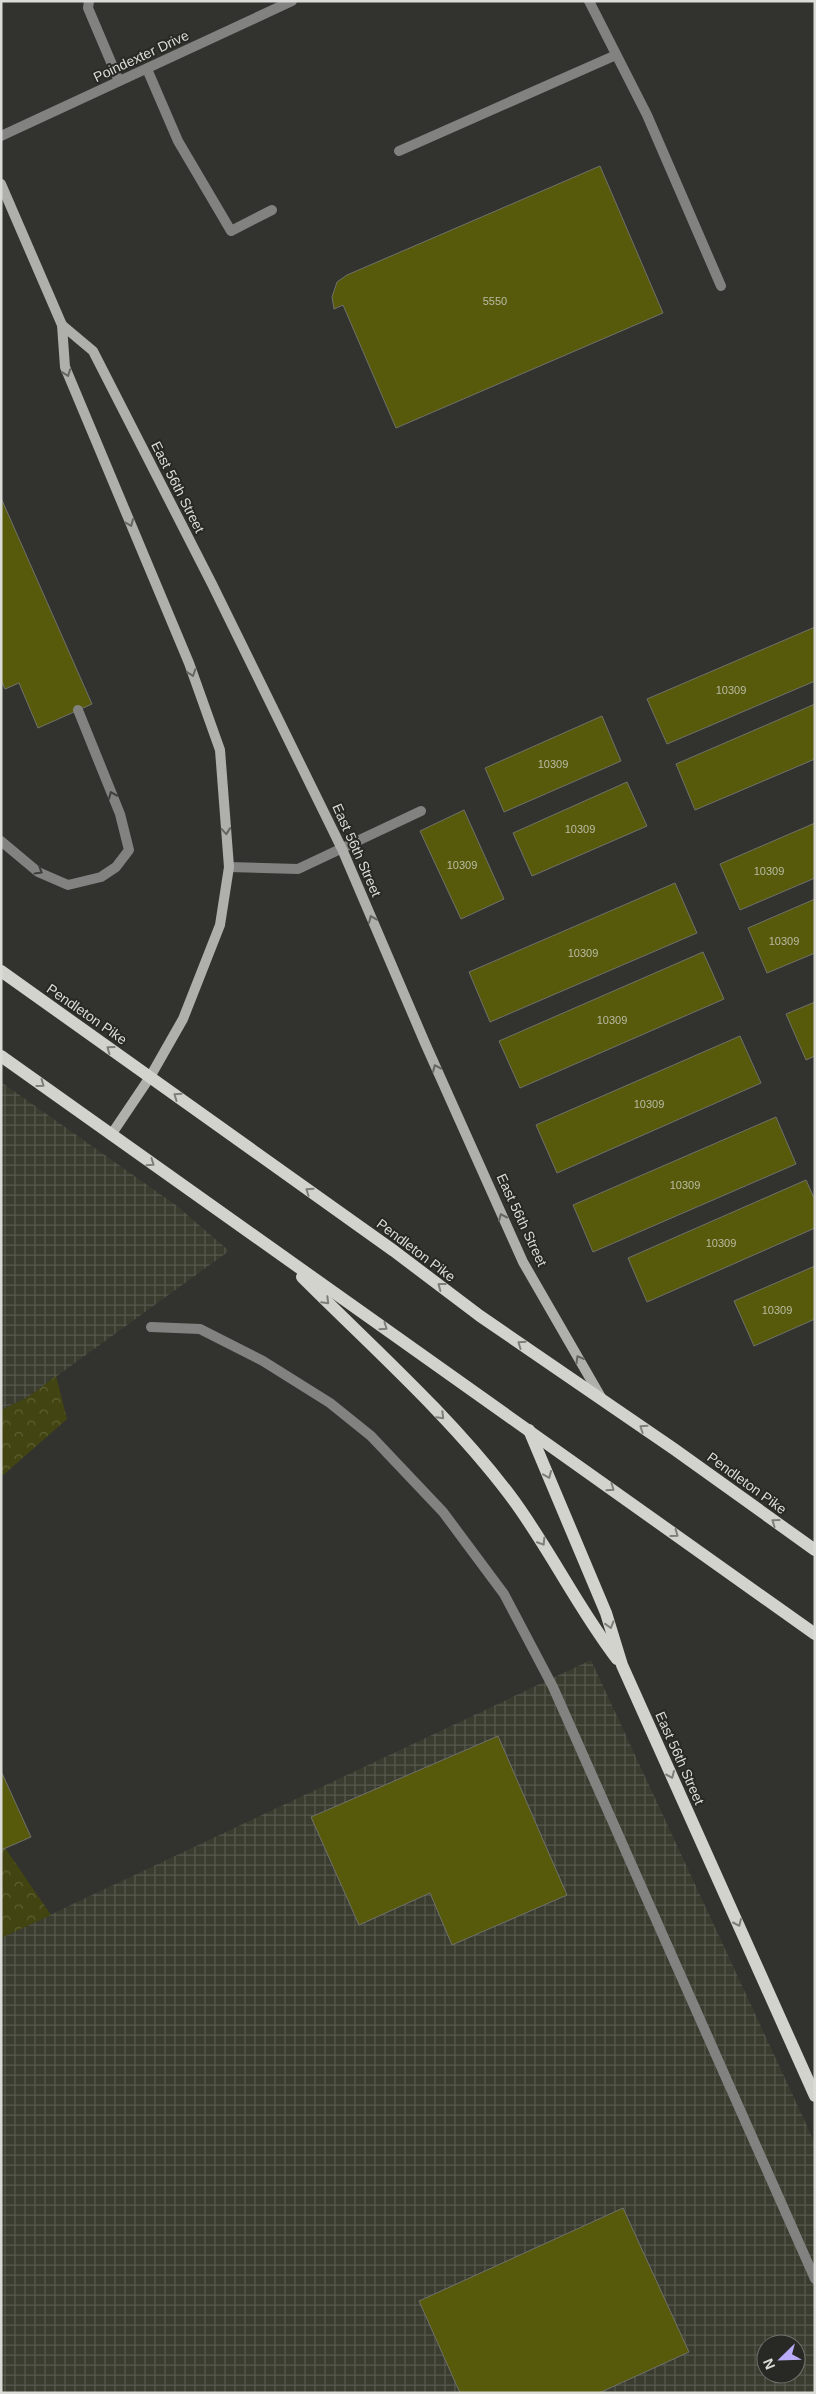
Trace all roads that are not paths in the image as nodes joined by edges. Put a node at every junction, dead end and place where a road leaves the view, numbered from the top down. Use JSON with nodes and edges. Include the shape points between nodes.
{"nodes":[{"id":1,"x":89,"y":1,"type":"edge"},
{"id":2,"x":292,"y":1,"type":"edge"},
{"id":3,"x":589,"y":1,"type":"edge"},
{"id":4,"x":616,"y":55,"type":"junction"},
{"id":5,"x":147,"y":69,"type":"junction"},
{"id":6,"x":119,"y":81,"type":"junction"},
{"id":7,"x":1,"y":136,"type":"edge"},
{"id":8,"x":399,"y":151,"type":"dead end"},
{"id":9,"x":1,"y":184,"type":"edge"},
{"id":10,"x":272,"y":210,"type":"dead end"},
{"id":11,"x":721,"y":286,"type":"dead end"},
{"id":12,"x":62,"y":325,"type":"junction"},
{"id":13,"x":78,"y":710,"type":"dead end"},
{"id":14,"x":421,"y":811,"type":"dead end"},
{"id":15,"x":1,"y":842,"type":"edge"},
{"id":16,"x":342,"y":849,"type":"junction"},
{"id":17,"x":229,"y":867,"type":"junction"},
{"id":18,"x":1,"y":971,"type":"edge"},
{"id":19,"x":1,"y":1056,"type":"edge"},
{"id":20,"x":150,"y":1077,"type":"junction"},
{"id":21,"x":111,"y":1135,"type":"junction"},
{"id":22,"x":279,"y":1254,"type":"junction"},
{"id":23,"x":152,"y":1327,"type":"dead end"},
{"id":24,"x":604,"y":1402,"type":"junction"},
{"id":25,"x":529,"y":1430,"type":"junction"},
{"id":26,"x":815,"y":1550,"type":"edge"},
{"id":27,"x":815,"y":1634,"type":"edge"},
{"id":28,"x":622,"y":1665,"type":"junction"},
{"id":29,"x":815,"y":2096,"type":"edge"},
{"id":30,"x":815,"y":2279,"type":"edge"}],
"edges":[{"from":1,"to":6,"type":"street","via":[[88,8]]},
{"from":2,"to":5,"type":"street","name":"Poindexter Drive"},
{"from":3,"to":4,"type":"street"},
{"from":4,"to":8,"type":"street"},
{"from":4,"to":11,"type":"street","via":[[647,115]]},
{"from":5,"to":6,"type":"street","name":"Poindexter Drive"},
{"from":5,"to":10,"type":"street","via":[[178,141],[232,231]]},
{"from":6,"to":7,"type":"street","name":"Poindexter Drive"},
{"from":9,"to":12,"type":"main road","name":"East 56th Street"},
{"from":12,"to":16,"type":"main road","name":"East 56th Street","via":[[92,351],[212,584]]},
{"from":12,"to":17,"type":"main road","name":"East 56th Street","one_way":true,"via":[[64,367],[189,663],[220,750]]},
{"from":15,"to":13,"type":"street","one_way":true,"via":[[38,872],[68,886],[101,877],[129,850],[120,814]]},
{"from":14,"to":16,"type":"street"},
{"from":16,"to":17,"type":"street","via":[[298,870]]},
{"from":24,"to":16,"type":"main road","name":"East 56th Street","one_way":true,"via":[[523,1262]]},
{"from":17,"to":20,"type":"main road","name":"East 56th Street","via":[[220,925],[183,1019]]},
{"from":20,"to":18,"type":"main road","name":"Pendleton Pike","one_way":true},
{"from":19,"to":21,"type":"main road","one_way":true},
{"from":20,"to":21,"type":"main road","name":"East 56th Street"},
{"from":24,"to":20,"type":"main road","name":"Pendleton Pike","one_way":true},
{"from":21,"to":22,"type":"main road","one_way":true},
{"from":22,"to":25,"type":"main road","one_way":true},
{"from":22,"to":28,"type":"main road","one_way":true,"via":[[463,1438],[536,1532],[593,1627]]},
{"from":23,"to":30,"type":"street","via":[[200,1329],[263,1360],[330,1403],[371,1436],[443,1512],[504,1594],[553,1687]]},
{"from":26,"to":24,"type":"main road","name":"Pendleton Pike","one_way":true},
{"from":25,"to":27,"type":"main road","one_way":true},
{"from":25,"to":28,"type":"main road","name":"East 56th Street","one_way":true,"via":[[606,1613]]},
{"from":28,"to":29,"type":"main road","name":"East 56th Street","one_way":true}]}
